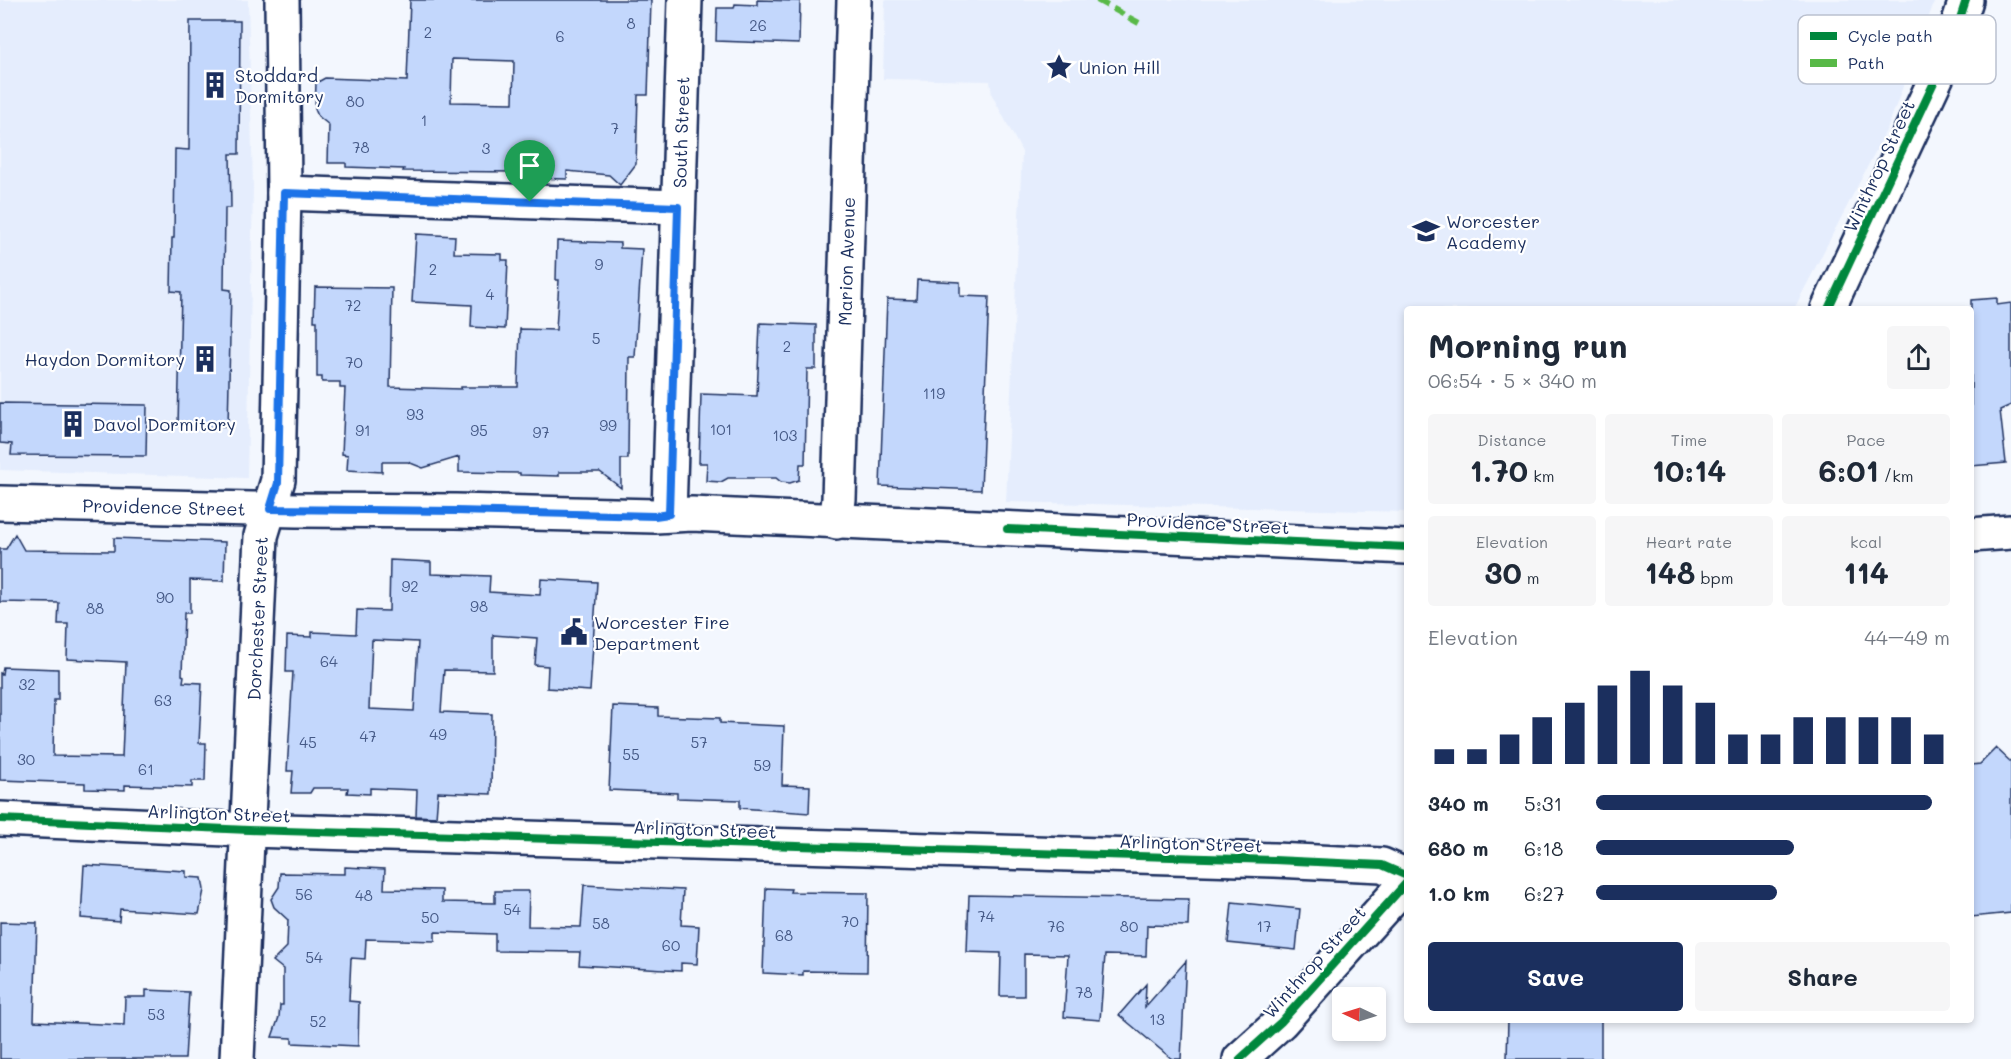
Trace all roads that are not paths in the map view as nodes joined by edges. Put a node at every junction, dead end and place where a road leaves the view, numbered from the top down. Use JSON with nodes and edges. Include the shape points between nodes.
{"nodes":[{"id":1,"x":282,"y":0,"type":"edge"},
{"id":2,"x":685,"y":0,"type":"edge"},
{"id":3,"x":854,"y":0,"type":"edge"},
{"id":4,"x":1966,"y":0,"type":"edge"},
{"id":5,"x":1961,"y":15,"type":"edge"},
{"id":6,"x":1933,"y":84,"type":"edge"},
{"id":7,"x":284,"y":193,"type":"junction"},
{"id":8,"x":678,"y":207,"type":"junction"},
{"id":9,"x":1829,"y":306,"type":"edge"},
{"id":10,"x":0,"y":503,"type":"edge"},
{"id":11,"x":270,"y":509,"type":"junction"},
{"id":12,"x":669,"y":514,"type":"junction"},
{"id":13,"x":836,"y":522,"type":"junction"},
{"id":14,"x":2011,"y":532,"type":"edge"},
{"id":15,"x":1974,"y":535,"type":"edge"},
{"id":16,"x":1404,"y":547,"type":"edge"},
{"id":17,"x":0,"y":819,"type":"edge"},
{"id":18,"x":249,"y":830,"type":"junction"},
{"id":19,"x":1404,"y":875,"type":"edge"},
{"id":20,"x":1404,"y":885,"type":"edge"},
{"id":21,"x":237,"y":1059,"type":"edge"},
{"id":22,"x":1240,"y":1059,"type":"edge"}],
"edges":[{"from":1,"to":7,"type":"street","name":"Dorchester Street"},
{"from":2,"to":8,"type":"street","name":"South Street"},
{"from":3,"to":13,"type":"street","name":"Marion Avenue"},
{"from":4,"to":5,"type":"street","name":"Winthrop Street"},
{"from":6,"to":9,"type":"street","name":"Winthrop Street"},
{"from":7,"to":8,"type":"street"},
{"from":7,"to":11,"type":"street","name":"Dorchester Street","via":[[278,483]]},
{"from":8,"to":12,"type":"street","name":"South Street"},
{"from":10,"to":11,"type":"street","name":"Providence Street"},
{"from":11,"to":12,"type":"street","name":"Providence Street"},
{"from":11,"to":18,"type":"street","name":"Dorchester Street","via":[[261,536]]},
{"from":12,"to":13,"type":"street","name":"Providence Street"},
{"from":13,"to":16,"type":"street","name":"Providence Street"},
{"from":14,"to":15,"type":"street"},
{"from":17,"to":18,"type":"street","name":"Arlington Street"},
{"from":18,"to":19,"type":"street","name":"Arlington Street","via":[[1274,860],[1382,865]]},
{"from":18,"to":21,"type":"street","name":"Dorchester Street"},
{"from":20,"to":22,"type":"street","name":"Winthrop Street","via":[[1281,1022]]}]}
